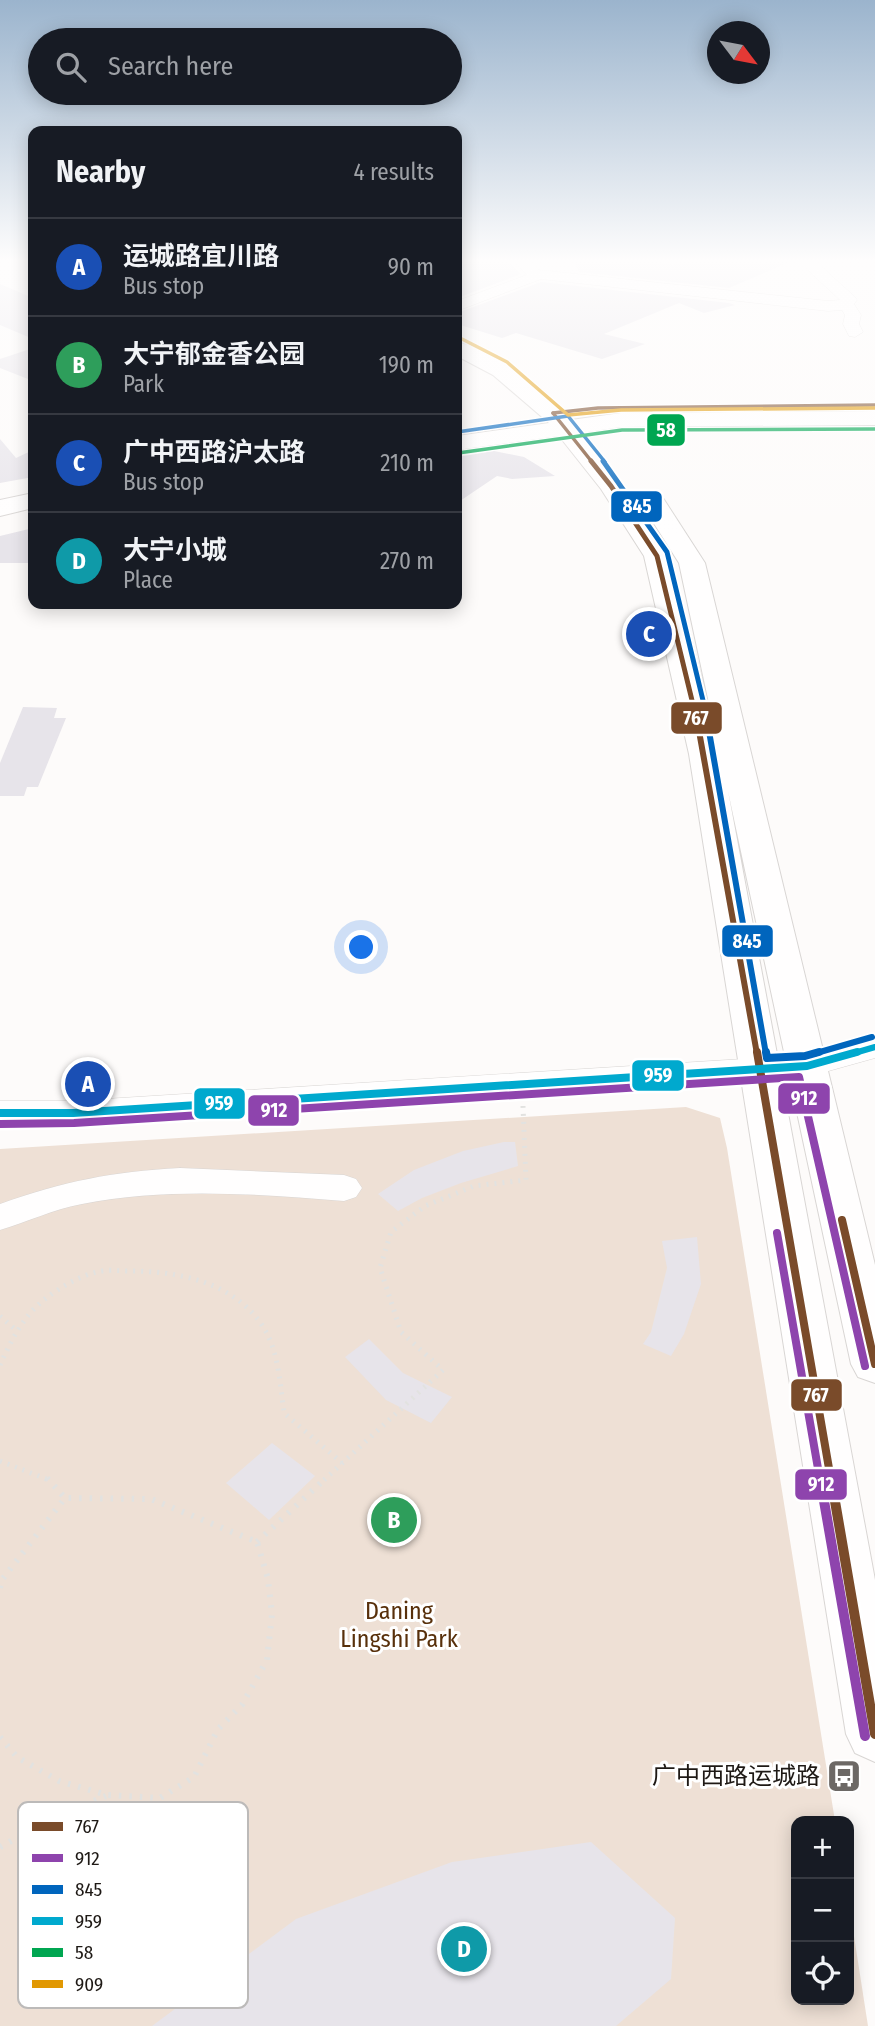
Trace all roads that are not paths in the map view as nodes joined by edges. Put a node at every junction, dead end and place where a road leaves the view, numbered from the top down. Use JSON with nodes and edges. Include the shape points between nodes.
{"nodes":[{"id":1,"x":468,"y":354,"type":"edge"},
{"id":2,"x":488,"y":354,"type":"edge"},
{"id":3,"x":875,"y":405,"type":"edge"},
{"id":4,"x":571,"y":418,"type":"junction"},
{"id":5,"x":875,"y":418,"type":"edge"},
{"id":6,"x":462,"y":425,"type":"edge"},
{"id":7,"x":462,"y":442,"type":"edge"},
{"id":8,"x":28,"y":502,"type":"edge"},
{"id":9,"x":0,"y":508,"type":"edge"},
{"id":10,"x":28,"y":520,"type":"edge"},
{"id":11,"x":0,"y":526,"type":"edge"},
{"id":12,"x":875,"y":1047,"type":"edge"},
{"id":13,"x":807,"y":1066,"type":"junction"},
{"id":14,"x":758,"y":1069,"type":"junction"},
{"id":15,"x":0,"y":1113,"type":"edge"},
{"id":16,"x":344,"y":1188,"type":"dead end"},
{"id":17,"x":0,"y":1217,"type":"edge"},
{"id":18,"x":875,"y":1364,"type":"edge"},
{"id":19,"x":875,"y":1734,"type":"edge"}],
"edges":[{"from":1,"to":4,"type":"main road","via":[[501,370]]},
{"from":2,"to":4,"type":"main road","via":[[519,368]]},
{"from":3,"to":4,"type":"main road"},
{"from":4,"to":5,"type":"main road"},
{"from":4,"to":6,"type":"main road"},
{"from":4,"to":7,"type":"main road"},
{"from":4,"to":13,"type":"main road","via":[[649,496],[692,563]]},
{"from":4,"to":14,"type":"main road","via":[[657,556],[705,754]]},
{"from":8,"to":9,"type":"main road"},
{"from":10,"to":11,"type":"main road"},
{"from":12,"to":13,"type":"street"},
{"from":13,"to":14,"type":"street"},
{"from":13,"to":18,"type":"main road"},
{"from":14,"to":15,"type":"street","via":[[73,1113]]},
{"from":14,"to":19,"type":"main road"},
{"from":16,"to":17,"type":"street","via":[[156,1181],[80,1191]]}]}
